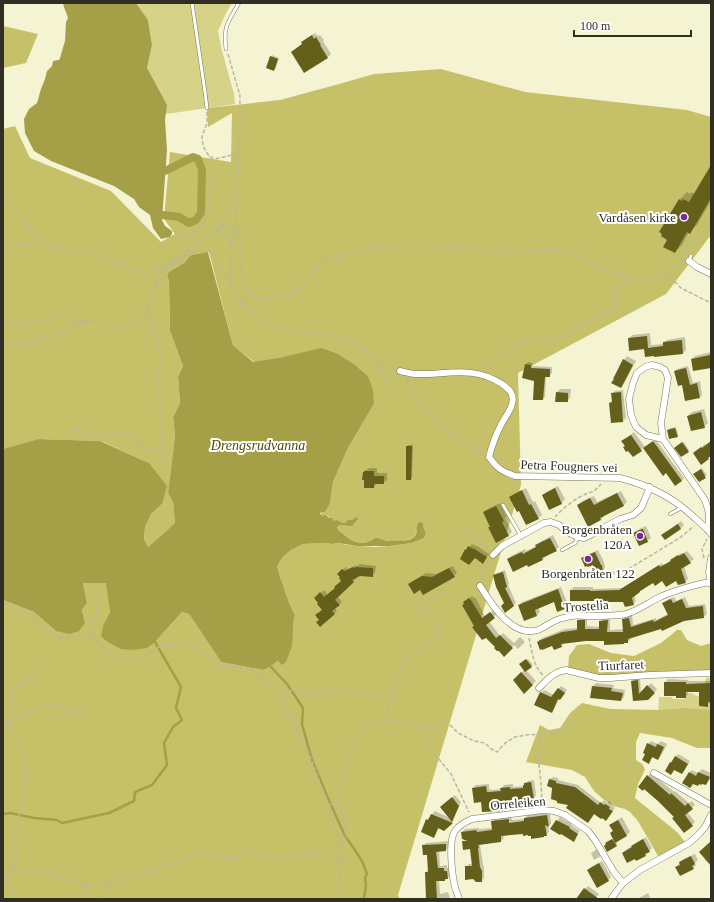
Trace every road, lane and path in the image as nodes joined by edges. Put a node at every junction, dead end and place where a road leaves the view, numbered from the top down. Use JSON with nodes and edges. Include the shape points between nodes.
{"nodes":[{"id":1,"x":192,"y":3,"type":"edge"},
{"id":2,"x":239,"y":3,"type":"edge"},
{"id":3,"x":226,"y":49,"type":"joint"},
{"id":4,"x":207,"y":108,"type":"joint"},
{"id":5,"x":239,"y":155,"type":"junction"},
{"id":6,"x":209,"y":156,"type":"junction"},
{"id":7,"x":3,"y":197,"type":"edge"},
{"id":8,"x":236,"y":205,"type":"junction"},
{"id":9,"x":711,"y":226,"type":"edge"},
{"id":10,"x":235,"y":229,"type":"junction"},
{"id":11,"x":216,"y":230,"type":"junction"},
{"id":12,"x":175,"y":238,"type":"dead end"},
{"id":13,"x":42,"y":242,"type":"junction"},
{"id":14,"x":232,"y":244,"type":"junction"},
{"id":15,"x":3,"y":246,"type":"edge"},
{"id":16,"x":684,"y":250,"type":"dead end"},
{"id":17,"x":690,"y":258,"type":"joint"},
{"id":18,"x":157,"y":271,"type":"junction"},
{"id":19,"x":666,"y":273,"type":"junction"},
{"id":20,"x":711,"y":274,"type":"edge"},
{"id":21,"x":629,"y":279,"type":"junction"},
{"id":22,"x":156,"y":286,"type":"junction"},
{"id":23,"x":233,"y":290,"type":"junction"},
{"id":24,"x":251,"y":297,"type":"junction"},
{"id":25,"x":239,"y":300,"type":"junction"},
{"id":26,"x":711,"y":303,"type":"edge"},
{"id":27,"x":148,"y":309,"type":"junction"},
{"id":28,"x":92,"y":321,"type":"junction"},
{"id":29,"x":3,"y":324,"type":"edge"},
{"id":30,"x":3,"y":342,"type":"edge"},
{"id":31,"x":380,"y":365,"type":"junction"},
{"id":32,"x":400,"y":371,"type":"junction"},
{"id":33,"x":480,"y":374,"type":"junction"},
{"id":34,"x":390,"y":388,"type":"dead end"},
{"id":35,"x":69,"y":431,"type":"dead end"},
{"id":36,"x":663,"y":439,"type":"junction"},
{"id":37,"x":164,"y":455,"type":"junction"},
{"id":38,"x":489,"y":457,"type":"junction"},
{"id":39,"x":166,"y":475,"type":"dead end"},
{"id":40,"x":602,"y":478,"type":"junction"},
{"id":41,"x":650,"y":487,"type":"junction"},
{"id":42,"x":503,"y":504,"type":"dead end"},
{"id":43,"x":682,"y":507,"type":"junction"},
{"id":44,"x":670,"y":514,"type":"dead end"},
{"id":45,"x":551,"y":522,"type":"junction"},
{"id":46,"x":699,"y":522,"type":"junction"},
{"id":47,"x":461,"y":527,"type":"dead end"},
{"id":48,"x":709,"y":532,"type":"edge"},
{"id":49,"x":520,"y":536,"type":"junction"},
{"id":50,"x":578,"y":537,"type":"junction"},
{"id":51,"x":562,"y":550,"type":"dead end"},
{"id":52,"x":493,"y":554,"type":"junction"},
{"id":53,"x":711,"y":558,"type":"edge"},
{"id":54,"x":611,"y":573,"type":"dead end"},
{"id":55,"x":711,"y":582,"type":"edge"},
{"id":56,"x":480,"y":586,"type":"joint"},
{"id":57,"x":99,"y":589,"type":"dead end"},
{"id":58,"x":444,"y":592,"type":"dead end"},
{"id":59,"x":3,"y":604,"type":"edge"},
{"id":60,"x":527,"y":632,"type":"junction"},
{"id":61,"x":91,"y":634,"type":"junction"},
{"id":62,"x":40,"y":667,"type":"dead end"},
{"id":63,"x":711,"y":673,"type":"edge"},
{"id":64,"x":548,"y":678,"type":"junction"},
{"id":65,"x":539,"y":688,"type":"dead end"},
{"id":66,"x":283,"y":694,"type":"junction"},
{"id":67,"x":388,"y":700,"type":"junction"},
{"id":68,"x":87,"y":708,"type":"dead end"},
{"id":69,"x":387,"y":720,"type":"junction"},
{"id":70,"x":573,"y":720,"type":"dead end"},
{"id":71,"x":3,"y":721,"type":"edge"},
{"id":72,"x":7,"y":723,"type":"junction"},
{"id":73,"x":422,"y":727,"type":"junction"},
{"id":74,"x":541,"y":734,"type":"junction"},
{"id":75,"x":654,"y":773,"type":"dead end"},
{"id":76,"x":341,"y":801,"type":"junction"},
{"id":77,"x":329,"y":805,"type":"junction"},
{"id":78,"x":711,"y":805,"type":"edge"},
{"id":79,"x":543,"y":810,"type":"junction"},
{"id":80,"x":711,"y":816,"type":"edge"},
{"id":81,"x":472,"y":819,"type":"junction"},
{"id":82,"x":341,"y":845,"type":"junction"},
{"id":83,"x":342,"y":862,"type":"junction"},
{"id":84,"x":14,"y":871,"type":"junction"},
{"id":85,"x":3,"y":877,"type":"edge"},
{"id":86,"x":112,"y":881,"type":"junction"},
{"id":87,"x":623,"y":883,"type":"junction"},
{"id":88,"x":84,"y":885,"type":"junction"},
{"id":89,"x":16,"y":899,"type":"edge"},
{"id":90,"x":89,"y":899,"type":"edge"},
{"id":91,"x":101,"y":899,"type":"edge"},
{"id":92,"x":336,"y":899,"type":"edge"},
{"id":93,"x":459,"y":899,"type":"edge"},
{"id":94,"x":611,"y":899,"type":"edge"}],
"edges":[{"from":1,"to":4,"type":"lane"},
{"from":2,"to":3,"type":"lane","via":[[227,25]]},
{"from":3,"to":5,"type":"path","via":[[240,96]]},
{"from":4,"to":6,"type":"path","via":[[207,123],[202,137],[203,146]]},
{"from":5,"to":6,"type":"path","via":[[215,158]]},
{"from":5,"to":8,"type":"path"},
{"from":6,"to":12,"type":"path","via":[[214,171],[207,216],[201,226],[187,236]]},
{"from":7,"to":13,"type":"path"},
{"from":8,"to":10,"type":"path"},
{"from":8,"to":11,"type":"path","via":[[225,213]]},
{"from":9,"to":16,"type":"path"},
{"from":10,"to":11,"type":"path","via":[[230,224]]},
{"from":10,"to":14,"type":"path"},
{"from":10,"to":24,"type":"path","via":[[240,235],[242,246],[243,280]]},
{"from":11,"to":14,"type":"path","via":[[226,234]]},
{"from":11,"to":18,"type":"path"},
{"from":13,"to":15,"type":"path"},
{"from":13,"to":18,"type":"path","via":[[61,251],[86,252],[106,257],[136,271]]},
{"from":14,"to":23,"type":"path"},
{"from":17,"to":19,"type":"path","via":[[681,260]]},
{"from":17,"to":20,"type":"street","via":[[697,267]]},
{"from":18,"to":22,"type":"path"},
{"from":19,"to":21,"type":"path","via":[[648,280]]},
{"from":19,"to":26,"type":"path","via":[[682,288]]},
{"from":21,"to":24,"type":"path","via":[[602,269],[573,252],[548,250],[496,253],[437,246],[376,246],[324,260],[301,287],[289,296],[267,299]]},
{"from":21,"to":33,"type":"path","via":[[617,291],[616,304],[611,312],[589,321],[561,338],[518,345],[500,355]]},
{"from":22,"to":23,"type":"path","via":[[169,266],[191,252],[212,251]]},
{"from":22,"to":27,"type":"path"},
{"from":23,"to":25,"type":"path"},
{"from":24,"to":25,"type":"path"},
{"from":25,"to":31,"type":"path","via":[[256,317],[274,326],[294,333],[339,336],[360,345]]},
{"from":27,"to":28,"type":"path","via":[[141,319],[131,325],[110,327]]},
{"from":27,"to":37,"type":"path","via":[[147,323],[156,338],[162,360],[156,378]]},
{"from":28,"to":29,"type":"path","via":[[56,319]]},
{"from":28,"to":30,"type":"path","via":[[67,327],[46,339],[26,345]]},
{"from":31,"to":32,"type":"path"},
{"from":31,"to":34,"type":"path"},
{"from":32,"to":33,"type":"street","via":[[414,374]]},
{"from":32,"to":38,"type":"path","via":[[423,406],[452,436]]},
{"from":33,"to":38,"type":"street","via":[[505,386],[510,390],[512,397],[512,404],[496,435]]},
{"from":35,"to":37,"type":"path","via":[[78,430],[98,436],[125,432],[143,448],[157,449]]},
{"from":36,"to":36,"type":"street","via":[[662,418],[668,378],[665,370],[652,365],[637,373],[629,399],[636,427],[646,435]]},
{"from":36,"to":48,"type":"street","name":"Petra Fougners vei","via":[[705,500],[710,513]]},
{"from":37,"to":39,"type":"path"},
{"from":38,"to":40,"type":"street","name":"Petra Fougners vei","via":[[498,469],[515,476]]},
{"from":40,"to":41,"type":"street","name":"Petra Fougners vei","via":[[620,478]]},
{"from":40,"to":45,"type":"path","via":[[602,483],[597,489],[579,497]]},
{"from":41,"to":43,"type":"street","name":"Petra Fougners vei"},
{"from":41,"to":50,"type":"street","via":[[641,508],[633,515],[584,538]]},
{"from":42,"to":49,"type":"lane"},
{"from":43,"to":44,"type":"lane"},
{"from":43,"to":46,"type":"street","name":"Petra Fougners vei"},
{"from":45,"to":49,"type":"street"},
{"from":45,"to":50,"type":"street"},
{"from":46,"to":48,"type":"street","name":"Petra Fougners vei"},
{"from":46,"to":54,"type":"path","via":[[627,570]]},
{"from":47,"to":52,"type":"path"},
{"from":49,"to":52,"type":"street"},
{"from":50,"to":51,"type":"lane","via":[[575,543]]},
{"from":52,"to":56,"type":"path","via":[[487,561]]},
{"from":53,"to":55,"type":"street"},
{"from":55,"to":60,"type":"street","name":"Trostelia","via":[[673,592],[625,614],[573,616],[558,619],[539,630]]},
{"from":56,"to":60,"type":"street","via":[[490,603],[507,621]]},
{"from":57,"to":61,"type":"path"},
{"from":58,"to":67,"type":"path","via":[[420,605],[420,610],[427,614],[438,629],[439,636],[403,660]]},
{"from":59,"to":61,"type":"path","via":[[30,614],[47,630],[62,638]]},
{"from":60,"to":64,"type":"path","via":[[534,660],[540,672]]},
{"from":61,"to":66,"type":"path","via":[[115,659],[127,660],[146,656],[162,645],[183,643],[201,650],[220,666],[254,670]]},
{"from":62,"to":72,"type":"path","via":[[13,689],[12,700],[8,705]]},
{"from":63,"to":64,"type":"street","name":"Tiurfaret","via":[[599,678],[566,670]]},
{"from":64,"to":65,"type":"street","name":"Tiurfaret"},
{"from":66,"to":67,"type":"path","via":[[293,690],[319,695],[341,689]]},
{"from":66,"to":77,"type":"path","via":[[288,714],[305,744]]},
{"from":67,"to":69,"type":"path"},
{"from":68,"to":72,"type":"path","via":[[79,711],[49,704]]},
{"from":69,"to":73,"type":"path"},
{"from":69,"to":76,"type":"path","via":[[367,725],[351,748],[342,772]]},
{"from":70,"to":74,"type":"path","via":[[563,730]]},
{"from":71,"to":72,"type":"path"},
{"from":72,"to":84,"type":"path","via":[[14,734],[27,781],[13,836],[17,852]]},
{"from":73,"to":74,"type":"path","via":[[432,728],[447,722],[458,733],[474,741],[485,742],[497,752],[515,737]]},
{"from":73,"to":81,"type":"path","via":[[425,742],[451,774]]},
{"from":74,"to":79,"type":"path","via":[[538,756]]},
{"from":75,"to":78,"type":"street"},
{"from":76,"to":77,"type":"path"},
{"from":76,"to":82,"type":"path","via":[[346,837]]},
{"from":77,"to":82,"type":"path"},
{"from":79,"to":81,"type":"street","name":"Orreleiken"},
{"from":79,"to":87,"type":"street","name":"Orreleiken","via":[[565,815],[588,831]]},
{"from":80,"to":87,"type":"street","via":[[705,827],[689,843],[640,870]]},
{"from":81,"to":93,"type":"street","name":"Orreleiken","via":[[464,822],[454,832],[452,840],[451,865]]},
{"from":82,"to":83,"type":"path"},
{"from":83,"to":86,"type":"path","via":[[323,851],[273,859],[248,851],[241,856],[227,859],[203,852],[177,863]]},
{"from":83,"to":92,"type":"path"},
{"from":84,"to":85,"type":"path"},
{"from":84,"to":88,"type":"path","via":[[40,872]]},
{"from":85,"to":89,"type":"path"},
{"from":86,"to":88,"type":"path"},
{"from":86,"to":91,"type":"path"},
{"from":87,"to":94,"type":"street"},
{"from":88,"to":90,"type":"path"}]}
